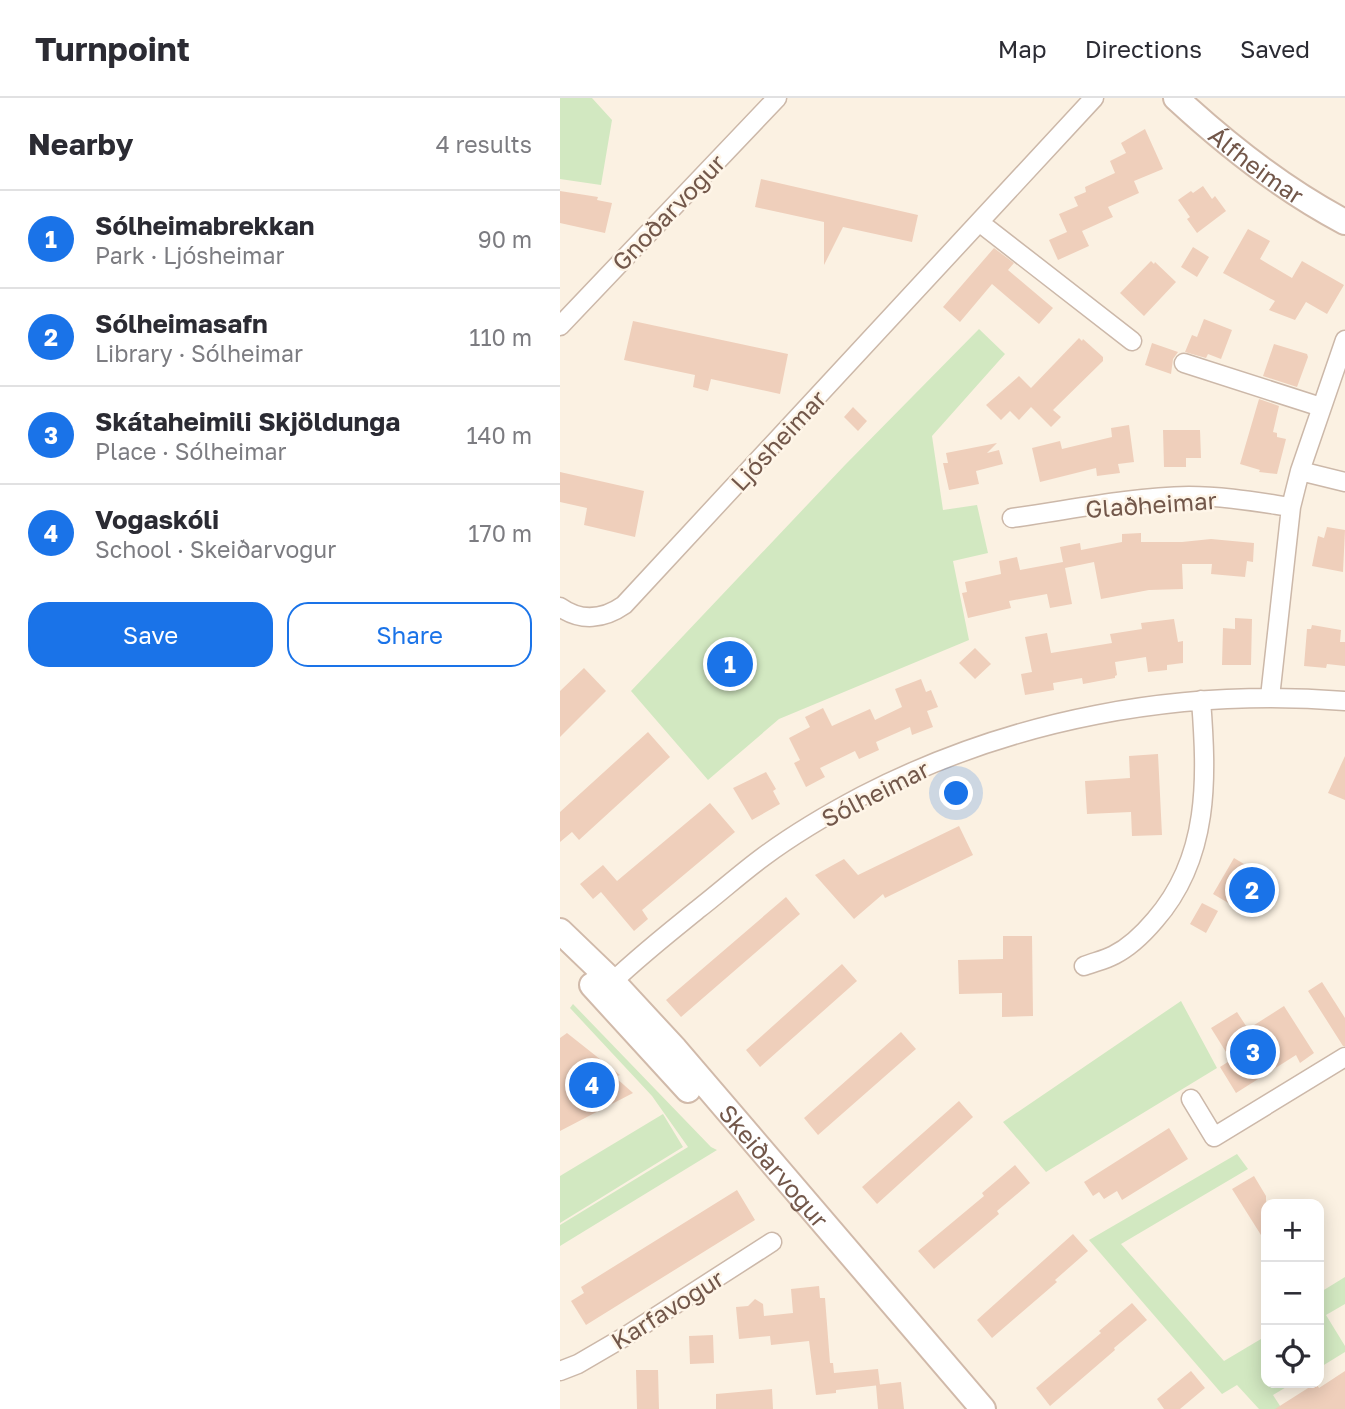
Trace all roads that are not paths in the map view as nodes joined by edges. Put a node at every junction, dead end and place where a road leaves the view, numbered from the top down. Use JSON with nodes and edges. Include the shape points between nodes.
{"nodes":[{"id":1,"x":777,"y":98,"type":"edge"},
{"id":2,"x":1094,"y":98,"type":"edge"},
{"id":3,"x":1175,"y":98,"type":"edge"},
{"id":4,"x":979,"y":222,"type":"junction"},
{"id":5,"x":1345,"y":222,"type":"edge"},
{"id":6,"x":560,"y":326,"type":"edge"},
{"id":7,"x":1345,"y":340,"type":"edge"},
{"id":8,"x":1132,"y":341,"type":"dead end"},
{"id":9,"x":1184,"y":363,"type":"dead end"},
{"id":10,"x":1321,"y":407,"type":"junction"},
{"id":11,"x":1300,"y":471,"type":"junction"},
{"id":12,"x":1345,"y":482,"type":"edge"},
{"id":13,"x":1291,"y":507,"type":"junction"},
{"id":14,"x":1012,"y":518,"type":"dead end"},
{"id":15,"x":560,"y":607,"type":"edge"},
{"id":16,"x":1270,"y":697,"type":"junction"},
{"id":17,"x":1201,"y":700,"type":"junction"},
{"id":18,"x":1345,"y":701,"type":"edge"},
{"id":19,"x":560,"y":931,"type":"edge"},
{"id":20,"x":560,"y":952,"type":"edge"},
{"id":21,"x":1084,"y":966,"type":"dead end"},
{"id":22,"x":607,"y":988,"type":"junction"},
{"id":23,"x":1345,"y":1057,"type":"edge"},
{"id":24,"x":1191,"y":1099,"type":"dead end"},
{"id":25,"x":772,"y":1242,"type":"dead end"},
{"id":26,"x":560,"y":1371,"type":"edge"},
{"id":27,"x":961,"y":1409,"type":"edge"},
{"id":28,"x":983,"y":1409,"type":"edge"}],
"edges":[{"from":1,"to":6,"type":"street","name":"Gnoðarvogur"},
{"from":2,"to":4,"type":"street","name":"Ljósheimar"},
{"from":3,"to":5,"type":"street","name":"Álfheimar","via":[[1261,170]]},
{"from":4,"to":8,"type":"street"},
{"from":4,"to":15,"type":"street","name":"Ljósheimar","via":[[624,605],[591,617]]},
{"from":7,"to":10,"type":"street"},
{"from":9,"to":10,"type":"street"},
{"from":10,"to":11,"type":"street"},
{"from":11,"to":12,"type":"street"},
{"from":11,"to":13,"type":"street"},
{"from":13,"to":14,"type":"street","name":"Glaðheimar","via":[[1189,496]]},
{"from":13,"to":16,"type":"street"},
{"from":16,"to":17,"type":"street","name":"Sólheimar"},
{"from":16,"to":18,"type":"street","name":"Sólheimar"},
{"from":17,"to":21,"type":"street","via":[[1204,802],[1186,872],[1171,902],[1143,933],[1115,955]]},
{"from":17,"to":22,"type":"street","name":"Sólheimar","via":[[1107,712],[1050,725],[971,749],[884,785],[764,856]]},
{"from":19,"to":22,"type":"street","name":"Skeiðarvogur"},
{"from":20,"to":22,"type":"street","name":"Skeiðarvogur"},
{"from":22,"to":27,"type":"street","name":"Skeiðarvogur"},
{"from":22,"to":28,"type":"street","name":"Skeiðarvogur","via":[[674,1049]]},
{"from":23,"to":24,"type":"street","via":[[1214,1137]]},
{"from":25,"to":26,"type":"street","name":"Karfavogur","via":[[626,1336]]}]}
